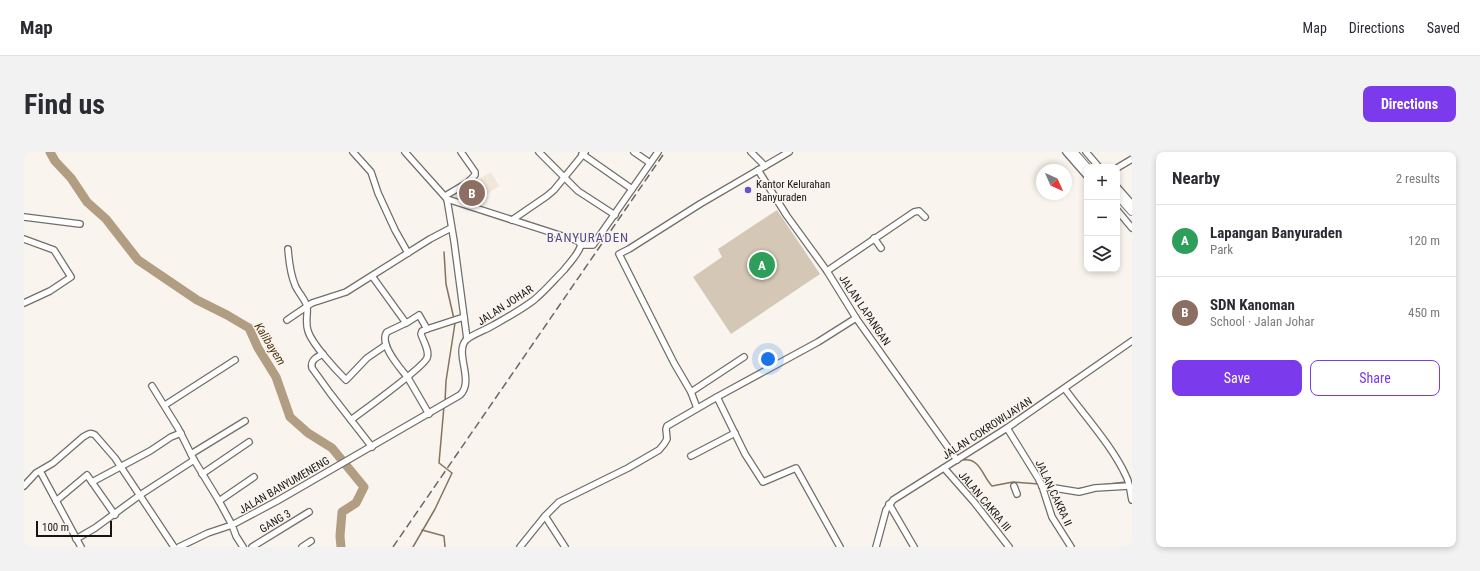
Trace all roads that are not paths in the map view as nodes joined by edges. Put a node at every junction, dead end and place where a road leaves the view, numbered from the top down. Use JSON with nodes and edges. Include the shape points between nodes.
{"nodes":[{"id":1,"x":353,"y":152,"type":"edge"},
{"id":2,"x":405,"y":152,"type":"edge"},
{"id":3,"x":461,"y":152,"type":"edge"},
{"id":4,"x":539,"y":152,"type":"edge"},
{"id":5,"x":634,"y":152,"type":"edge"},
{"id":6,"x":658,"y":152,"type":"edge"},
{"id":7,"x":751,"y":152,"type":"edge"},
{"id":8,"x":789,"y":152,"type":"edge"},
{"id":9,"x":1066,"y":152,"type":"edge"},
{"id":10,"x":584,"y":153,"type":"edge"},
{"id":11,"x":1079,"y":154,"type":"edge"},
{"id":12,"x":1132,"y":159,"type":"edge"},
{"id":13,"x":650,"y":163,"type":"junction"},
{"id":14,"x":1085,"y":164,"type":"edge"},
{"id":15,"x":1090,"y":164,"type":"edge"},
{"id":16,"x":1094,"y":164,"type":"edge"},
{"id":17,"x":764,"y":166,"type":"junction"},
{"id":18,"x":1120,"y":166,"type":"edge"},
{"id":19,"x":758,"y":170,"type":"junction"},
{"id":20,"x":1084,"y":173,"type":"edge"},
{"id":21,"x":564,"y":177,"type":"junction"},
{"id":22,"x":632,"y":190,"type":"junction"},
{"id":23,"x":1120,"y":190,"type":"edge"},
{"id":24,"x":446,"y":197,"type":"junction"},
{"id":25,"x":1120,"y":197,"type":"edge"},
{"id":26,"x":1132,"y":204,"type":"edge"},
{"id":27,"x":1120,"y":205,"type":"edge"},
{"id":28,"x":1132,"y":211,"type":"edge"},
{"id":29,"x":1120,"y":214,"type":"edge"},
{"id":30,"x":615,"y":215,"type":"junction"},
{"id":31,"x":24,"y":217,"type":"edge"},
{"id":32,"x":924,"y":217,"type":"dead end"},
{"id":33,"x":1132,"y":219,"type":"edge"},
{"id":34,"x":512,"y":220,"type":"junction"},
{"id":35,"x":80,"y":224,"type":"dead end"},
{"id":36,"x":451,"y":228,"type":"junction"},
{"id":37,"x":1132,"y":228,"type":"edge"},
{"id":38,"x":874,"y":238,"type":"junction"},
{"id":39,"x":24,"y":239,"type":"edge"},
{"id":40,"x":581,"y":245,"type":"junction"},
{"id":41,"x":881,"y":248,"type":"dead end"},
{"id":42,"x":288,"y":249,"type":"dead end"},
{"id":43,"x":408,"y":253,"type":"junction"},
{"id":44,"x":827,"y":271,"type":"junction"},
{"id":45,"x":372,"y":276,"type":"junction"},
{"id":46,"x":24,"y":303,"type":"edge"},
{"id":47,"x":307,"y":306,"type":"junction"},
{"id":48,"x":464,"y":317,"type":"junction"},
{"id":49,"x":856,"y":318,"type":"junction"},
{"id":50,"x":287,"y":320,"type":"dead end"},
{"id":51,"x":406,"y":323,"type":"junction"},
{"id":52,"x":427,"y":329,"type":"junction"},
{"id":53,"x":467,"y":339,"type":"junction"},
{"id":54,"x":1132,"y":342,"type":"edge"},
{"id":55,"x":386,"y":345,"type":"junction"},
{"id":56,"x":323,"y":354,"type":"junction"},
{"id":57,"x":744,"y":357,"type":"dead end"},
{"id":58,"x":235,"y":360,"type":"dead end"},
{"id":59,"x":407,"y":377,"type":"junction"},
{"id":60,"x":152,"y":386,"type":"dead end"},
{"id":61,"x":1065,"y":389,"type":"junction"},
{"id":62,"x":691,"y":392,"type":"junction"},
{"id":63,"x":717,"y":396,"type":"junction"},
{"id":64,"x":164,"y":406,"type":"junction"},
{"id":65,"x":696,"y":408,"type":"junction"},
{"id":66,"x":429,"y":414,"type":"junction"},
{"id":67,"x":351,"y":420,"type":"junction"},
{"id":68,"x":245,"y":421,"type":"dead end"},
{"id":69,"x":1007,"y":428,"type":"junction"},
{"id":70,"x":181,"y":433,"type":"junction"},
{"id":71,"x":735,"y":434,"type":"junction"},
{"id":72,"x":249,"y":442,"type":"dead end"},
{"id":73,"x":372,"y":447,"type":"junction"},
{"id":74,"x":691,"y":456,"type":"dead end"},
{"id":75,"x":193,"y":457,"type":"junction"},
{"id":76,"x":957,"y":460,"type":"junction"},
{"id":77,"x":120,"y":467,"type":"junction"},
{"id":78,"x":944,"y":468,"type":"junction"},
{"id":79,"x":40,"y":471,"type":"junction"},
{"id":80,"x":202,"y":474,"type":"junction"},
{"id":81,"x":254,"y":477,"type":"dead end"},
{"id":82,"x":92,"y":482,"type":"junction"},
{"id":83,"x":1128,"y":483,"type":"junction"},
{"id":84,"x":1042,"y":485,"type":"junction"},
{"id":85,"x":24,"y":486,"type":"edge"},
{"id":86,"x":1014,"y":486,"type":"dead end"},
{"id":87,"x":1017,"y":494,"type":"dead end"},
{"id":88,"x":140,"y":495,"type":"junction"},
{"id":89,"x":219,"y":500,"type":"junction"},
{"id":90,"x":1132,"y":500,"type":"edge"},
{"id":91,"x":56,"y":501,"type":"junction"},
{"id":92,"x":889,"y":504,"type":"junction"},
{"id":93,"x":309,"y":512,"type":"dead end"},
{"id":94,"x":115,"y":514,"type":"junction"},
{"id":95,"x":545,"y":516,"type":"junction"},
{"id":96,"x":232,"y":525,"type":"junction"},
{"id":97,"x":76,"y":539,"type":"junction"},
{"id":98,"x":311,"y":541,"type":"dead end"},
{"id":99,"x":81,"y":547,"type":"edge"},
{"id":100,"x":174,"y":547,"type":"edge"},
{"id":101,"x":179,"y":547,"type":"edge"},
{"id":102,"x":243,"y":547,"type":"edge"},
{"id":103,"x":252,"y":547,"type":"edge"},
{"id":104,"x":302,"y":547,"type":"edge"},
{"id":105,"x":520,"y":547,"type":"edge"},
{"id":106,"x":565,"y":547,"type":"edge"},
{"id":107,"x":840,"y":547,"type":"edge"},
{"id":108,"x":876,"y":547,"type":"edge"},
{"id":109,"x":914,"y":547,"type":"edge"},
{"id":110,"x":1009,"y":547,"type":"edge"},
{"id":111,"x":1071,"y":547,"type":"edge"}],
"edges":[{"from":1,"to":43,"type":"street","via":[[371,172],[378,193]]},
{"from":2,"to":24,"type":"street"},
{"from":3,"to":24,"type":"street","via":[[475,175]]},
{"from":4,"to":21,"type":"street"},
{"from":5,"to":13,"type":"street"},
{"from":6,"to":13,"type":"street"},
{"from":7,"to":17,"type":"street"},
{"from":8,"to":17,"type":"street"},
{"from":9,"to":20,"type":"street"},
{"from":10,"to":21,"type":"street"},
{"from":10,"to":22,"type":"street"},
{"from":11,"to":14,"type":"highway"},
{"from":11,"to":15,"type":"highway"},
{"from":11,"to":16,"type":"street"},
{"from":12,"to":18,"type":"street"},
{"from":13,"to":22,"type":"street"},
{"from":17,"to":19,"type":"street"},
{"from":19,"to":44,"type":"street","name":"JALAN LAPANGAN","via":[[787,216]]},
{"from":19,"to":62,"type":"street","via":[[619,254]]},
{"from":21,"to":30,"type":"street","via":[[590,199]]},
{"from":21,"to":34,"type":"street","via":[[547,196]]},
{"from":22,"to":30,"type":"street"},
{"from":23,"to":26,"type":"street"},
{"from":24,"to":34,"type":"street"},
{"from":24,"to":36,"type":"street"},
{"from":25,"to":28,"type":"highway"},
{"from":27,"to":33,"type":"highway"},
{"from":29,"to":37,"type":"street"},
{"from":30,"to":40,"type":"street","via":[[593,246]]},
{"from":31,"to":35,"type":"street"},
{"from":32,"to":38,"type":"street","via":[[919,212],[914,212]]},
{"from":34,"to":40,"type":"street","via":[[555,233]]},
{"from":36,"to":43,"type":"street"},
{"from":36,"to":48,"type":"street"},
{"from":38,"to":41,"type":"street"},
{"from":38,"to":44,"type":"street"},
{"from":39,"to":46,"type":"street","via":[[54,250],[72,277]]},
{"from":40,"to":53,"type":"street","name":"JALAN JOHAR","via":[[572,260],[533,300]]},
{"from":42,"to":47,"type":"street","via":[[290,272]]},
{"from":43,"to":45,"type":"street"},
{"from":44,"to":49,"type":"street","name":"JALAN LAPANGAN"},
{"from":45,"to":47,"type":"street","via":[[346,292]]},
{"from":45,"to":51,"type":"street"},
{"from":47,"to":50,"type":"street"},
{"from":47,"to":56,"type":"street","via":[[308,331]]},
{"from":48,"to":52,"type":"street"},
{"from":48,"to":53,"type":"street"},
{"from":49,"to":63,"type":"street","via":[[818,342]]},
{"from":49,"to":76,"type":"street","name":"JALAN LAPANGAN"},
{"from":51,"to":52,"type":"street","via":[[419,315]]},
{"from":51,"to":55,"type":"street","via":[[386,333]]},
{"from":52,"to":59,"type":"street","via":[[421,334],[428,350],[428,357]]},
{"from":53,"to":66,"type":"street","via":[[462,350],[466,388],[459,397]]},
{"from":54,"to":61,"type":"street","name":"JALAN COKROWIJAYAN"},
{"from":55,"to":56,"type":"street","via":[[367,358],[346,380]]},
{"from":55,"to":59,"type":"street"},
{"from":56,"to":67,"type":"street","via":[[312,361],[312,368]]},
{"from":57,"to":62,"type":"street"},
{"from":58,"to":64,"type":"street"},
{"from":59,"to":66,"type":"street"},
{"from":59,"to":67,"type":"street"},
{"from":60,"to":64,"type":"street"},
{"from":61,"to":69,"type":"street","name":"JALAN COKROWIJAYAN"},
{"from":61,"to":83,"type":"street","via":[[1112,451]]},
{"from":62,"to":65,"type":"street"},
{"from":63,"to":65,"type":"street"},
{"from":63,"to":71,"type":"street"},
{"from":64,"to":70,"type":"street"},
{"from":65,"to":95,"type":"street","via":[[666,427],[667,439],[659,450],[559,502]]},
{"from":66,"to":73,"type":"street"},
{"from":67,"to":73,"type":"street"},
{"from":68,"to":75,"type":"street"},
{"from":69,"to":76,"type":"street","name":"JALAN COKROWIJAYAN"},
{"from":69,"to":84,"type":"street","name":"JALAN CAKRA II"},
{"from":70,"to":75,"type":"street"},
{"from":70,"to":77,"type":"street"},
{"from":71,"to":74,"type":"street"},
{"from":71,"to":107,"type":"street","via":[[763,482],[796,468]]},
{"from":72,"to":80,"type":"street"},
{"from":73,"to":96,"type":"street","name":"JALAN BANYUMENENG"},
{"from":75,"to":80,"type":"street"},
{"from":75,"to":88,"type":"street"},
{"from":76,"to":78,"type":"street","name":"JALAN COKROWIJAYAN"},
{"from":77,"to":79,"type":"street","via":[[99,439],[90,433]]},
{"from":77,"to":82,"type":"street"},
{"from":77,"to":88,"type":"street"},
{"from":78,"to":92,"type":"street","name":"JALAN COKROWIJAYAN","via":[[900,494]]},
{"from":78,"to":110,"type":"street","name":"JALAN CAKRA III"},
{"from":79,"to":85,"type":"street"},
{"from":79,"to":91,"type":"street"},
{"from":80,"to":89,"type":"street"},
{"from":81,"to":89,"type":"street"},
{"from":82,"to":91,"type":"street","via":[[87,474]]},
{"from":82,"to":94,"type":"street"},
{"from":83,"to":84,"type":"street","via":[[1079,492]]},
{"from":83,"to":90,"type":"street"},
{"from":84,"to":111,"type":"street","name":"JALAN CAKRA II","via":[[1052,517]]},
{"from":86,"to":87,"type":"street"},
{"from":88,"to":94,"type":"street"},
{"from":88,"to":100,"type":"street"},
{"from":89,"to":96,"type":"street"},
{"from":91,"to":97,"type":"street"},
{"from":92,"to":108,"type":"street","name":"JALAN COKROWIJAYAN"},
{"from":92,"to":109,"type":"street"},
{"from":93,"to":103,"type":"street","name":"GANG 3"},
{"from":94,"to":97,"type":"street"},
{"from":95,"to":105,"type":"street"},
{"from":95,"to":106,"type":"street"},
{"from":96,"to":101,"type":"street"},
{"from":96,"to":102,"type":"street","name":"JALAN BANYUMENENG"},
{"from":97,"to":99,"type":"street"},
{"from":98,"to":104,"type":"street"}]}
